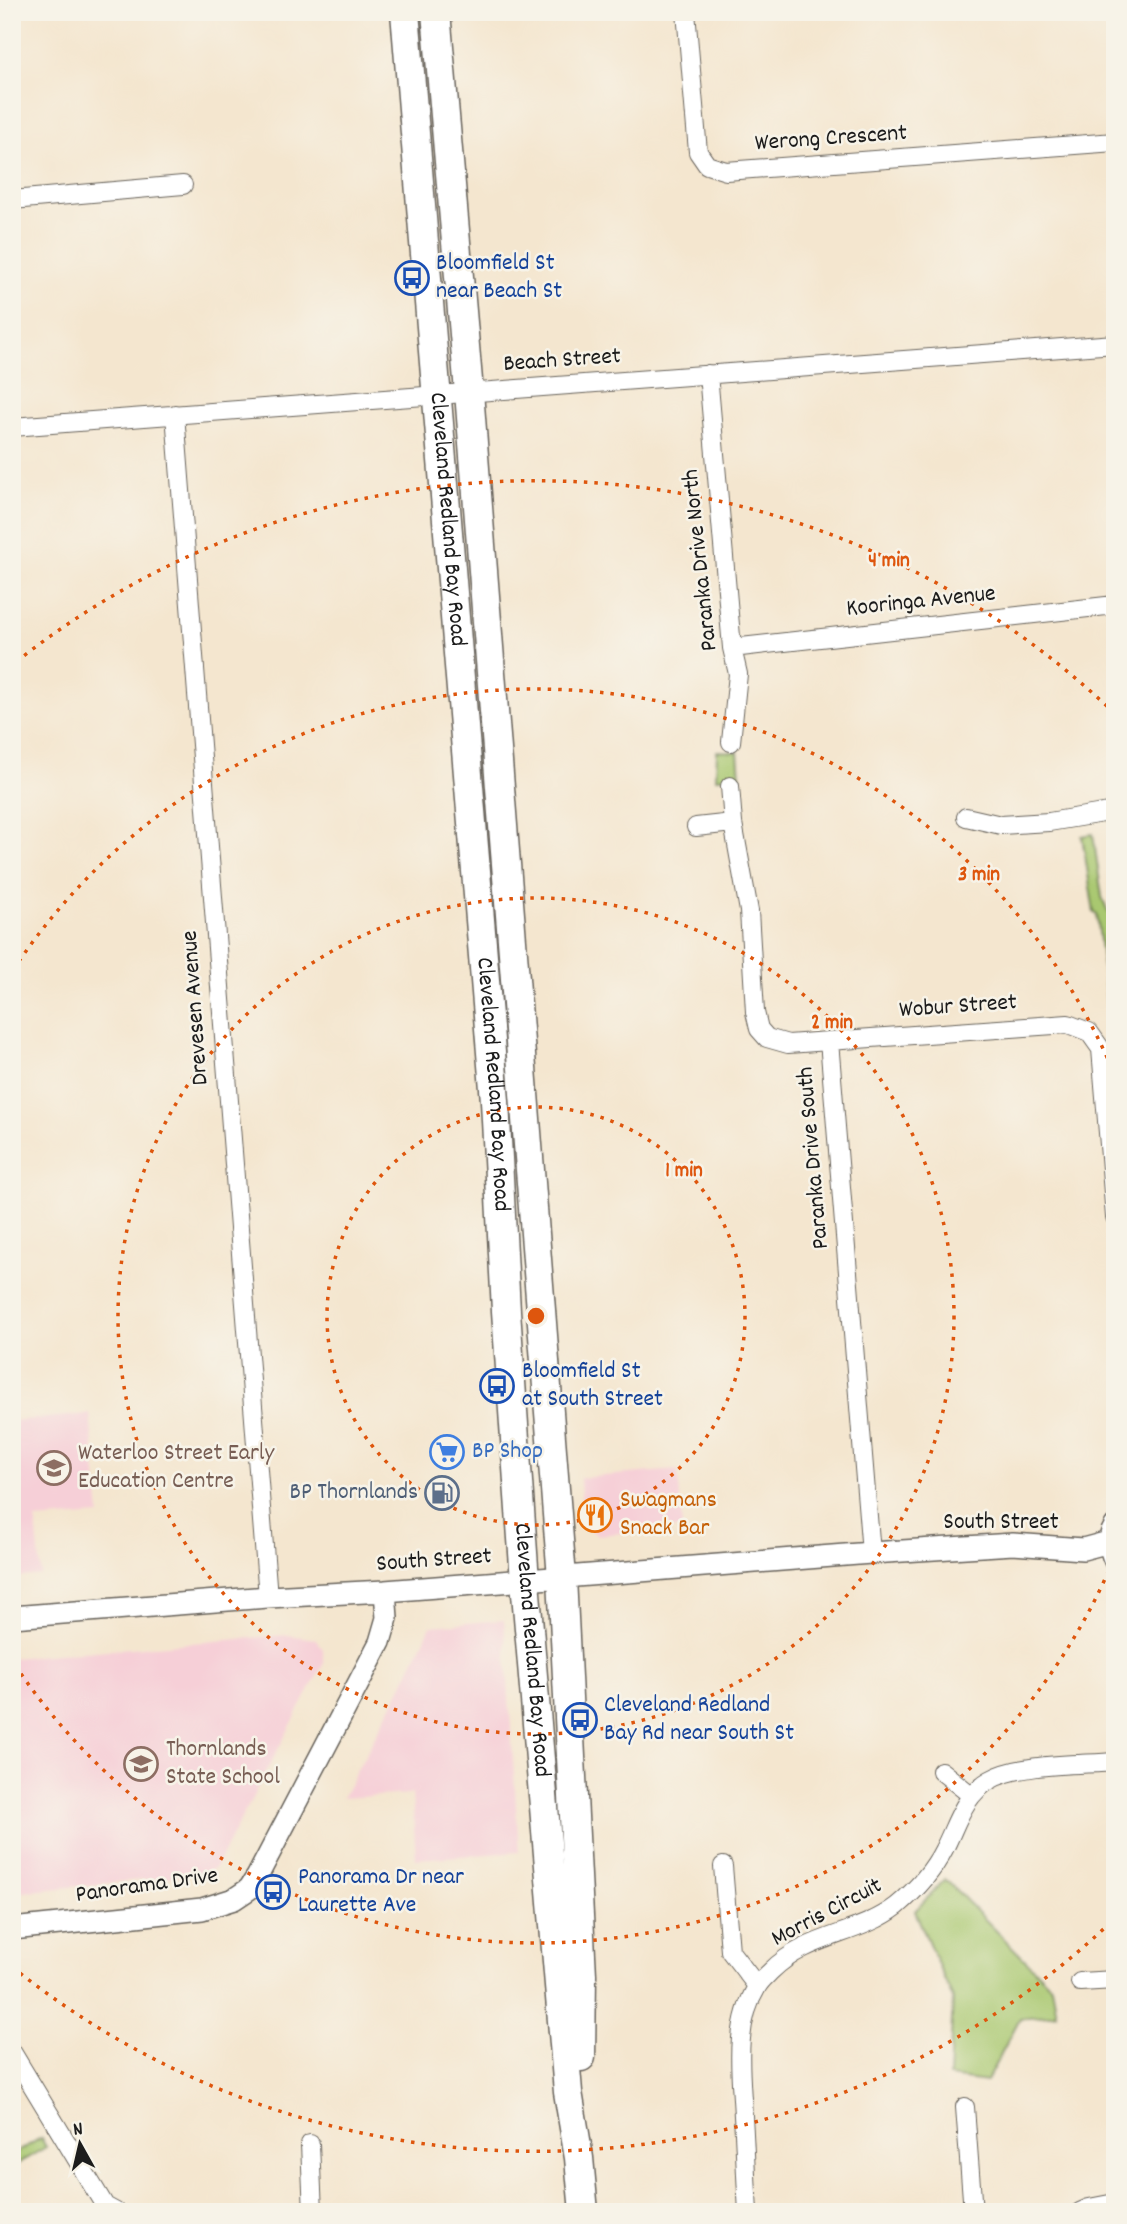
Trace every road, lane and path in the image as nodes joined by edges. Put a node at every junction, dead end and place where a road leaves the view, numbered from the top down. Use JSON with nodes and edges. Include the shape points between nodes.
{"nodes":[{"id":1,"x":405,"y":12,"type":"edge"},
{"id":2,"x":436,"y":12,"type":"edge"},
{"id":3,"x":686,"y":12,"type":"edge"},
{"id":4,"x":1115,"y":142,"type":"edge"},
{"id":5,"x":183,"y":185,"type":"dead end"},
{"id":6,"x":12,"y":200,"type":"edge"},
{"id":7,"x":1115,"y":344,"type":"edge"},
{"id":8,"x":708,"y":374,"type":"junction"},
{"id":9,"x":469,"y":392,"type":"junction"},
{"id":10,"x":437,"y":395,"type":"junction"},
{"id":11,"x":174,"y":414,"type":"junction"},
{"id":12,"x":12,"y":427,"type":"edge"},
{"id":13,"x":1115,"y":606,"type":"edge"},
{"id":14,"x":732,"y":648,"type":"junction"},
{"id":15,"x":731,"y":742,"type":"dead end"},
{"id":16,"x":730,"y":786,"type":"dead end"},
{"id":17,"x":1115,"y":811,"type":"edge"},
{"id":18,"x":966,"y":817,"type":"dead end"},
{"id":19,"x":733,"y":823,"type":"junction"},
{"id":20,"x":696,"y":827,"type":"dead end"},
{"id":21,"x":829,"y":1041,"type":"junction"},
{"id":22,"x":1115,"y":1217,"type":"edge"},
{"id":23,"x":1113,"y":1543,"type":"edge"},
{"id":24,"x":870,"y":1553,"type":"junction"},
{"id":25,"x":562,"y":1578,"type":"junction"},
{"id":26,"x":525,"y":1581,"type":"junction"},
{"id":27,"x":385,"y":1591,"type":"junction"},
{"id":28,"x":268,"y":1597,"type":"junction"},
{"id":29,"x":12,"y":1617,"type":"edge"},
{"id":30,"x":1115,"y":1762,"type":"edge"},
{"id":31,"x":941,"y":1771,"type":"dead end"},
{"id":32,"x":971,"y":1795,"type":"junction"},
{"id":33,"x":723,"y":1866,"type":"dead end"},
{"id":34,"x":12,"y":1929,"type":"edge"},
{"id":35,"x":1115,"y":1980,"type":"edge"},
{"id":36,"x":1080,"y":1982,"type":"dead end"},
{"id":37,"x":757,"y":1986,"type":"junction"},
{"id":38,"x":12,"y":2052,"type":"edge"},
{"id":39,"x":965,"y":2107,"type":"dead end"},
{"id":40,"x":310,"y":2144,"type":"dead end"},
{"id":41,"x":579,"y":2158,"type":"junction"},
{"id":42,"x":1115,"y":2203,"type":"edge"},
{"id":43,"x":116,"y":2212,"type":"edge"},
{"id":44,"x":313,"y":2212,"type":"edge"},
{"id":45,"x":584,"y":2212,"type":"edge"},
{"id":46,"x":748,"y":2212,"type":"edge"},
{"id":47,"x":972,"y":2212,"type":"edge"},
{"id":48,"x":1080,"y":2212,"type":"edge"}],
"edges":[{"from":1,"to":10,"type":"highway","name":"Cleveland Redland Bay Road"},
{"from":2,"to":9,"type":"highway","name":"Cleveland Redland Bay Road"},
{"from":3,"to":4,"type":"street","name":"Werong Crescent","via":[[698,152],[707,165],[726,172]]},
{"from":5,"to":6,"type":"street"},
{"from":7,"to":8,"type":"street","name":"Beach Street"},
{"from":8,"to":9,"type":"street","name":"Beach Street"},
{"from":8,"to":14,"type":"street","name":"Paranka Drive North"},
{"from":9,"to":10,"type":"street","name":"Beach Street"},
{"from":9,"to":25,"type":"highway","name":"Cleveland Redland Bay Road"},
{"from":10,"to":11,"type":"street","name":"Beach Street"},
{"from":10,"to":26,"type":"highway","name":"Cleveland Redland Bay Road","via":[[495,1101]]},
{"from":11,"to":12,"type":"street","name":"Beach Street"},
{"from":11,"to":28,"type":"street","name":"Drevesen Avenue"},
{"from":13,"to":14,"type":"street","name":"Kooringa Avenue"},
{"from":14,"to":15,"type":"street","name":"Paranka Drive North","via":[[738,674]]},
{"from":16,"to":19,"type":"street","name":"Paranka Drive South"},
{"from":17,"to":18,"type":"street","via":[[1001,825]]},
{"from":19,"to":20,"type":"street"},
{"from":19,"to":21,"type":"street","name":"Paranka Drive South","via":[[749,911],[759,1029],[767,1038],[788,1044]]},
{"from":21,"to":22,"type":"street","name":"Wobur Street","via":[[1068,1024],[1089,1032],[1101,1049]]},
{"from":21,"to":24,"type":"street","name":"Paranka Drive South"},
{"from":23,"to":24,"type":"street","name":"South Street","via":[[1083,1549],[1013,1544]]},
{"from":24,"to":25,"type":"street","name":"South Street"},
{"from":25,"to":26,"type":"street","name":"South Street"},
{"from":25,"to":41,"type":"highway","name":"Cleveland Redland Bay Road","via":[[582,1975]]},
{"from":26,"to":27,"type":"street","name":"South Street"},
{"from":26,"to":41,"type":"highway","name":"Cleveland Redland Bay Road","via":[[568,2092]]},
{"from":27,"to":28,"type":"street","name":"South Street"},
{"from":27,"to":34,"type":"street","name":"Panorama Drive","via":[[387,1618],[380,1642],[249,1889],[202,1909]]},
{"from":28,"to":29,"type":"street","name":"South Street"},
{"from":30,"to":32,"type":"street","name":"Morris Circuit","via":[[1014,1770],[989,1780]]},
{"from":31,"to":32,"type":"street"},
{"from":32,"to":37,"type":"street","name":"Morris Circuit","via":[[924,1881],[895,1907],[804,1946]]},
{"from":33,"to":37,"type":"street","via":[[730,1951]]},
{"from":35,"to":36,"type":"street"},
{"from":37,"to":46,"type":"street","name":"Morris Circuit","via":[[743,2020],[740,2054]]},
{"from":38,"to":43,"type":"street","via":[[105,2206]]},
{"from":39,"to":47,"type":"street"},
{"from":40,"to":44,"type":"street"},
{"from":41,"to":45,"type":"highway","name":"Cleveland Redland Bay Road"},
{"from":42,"to":48,"type":"street"}]}
